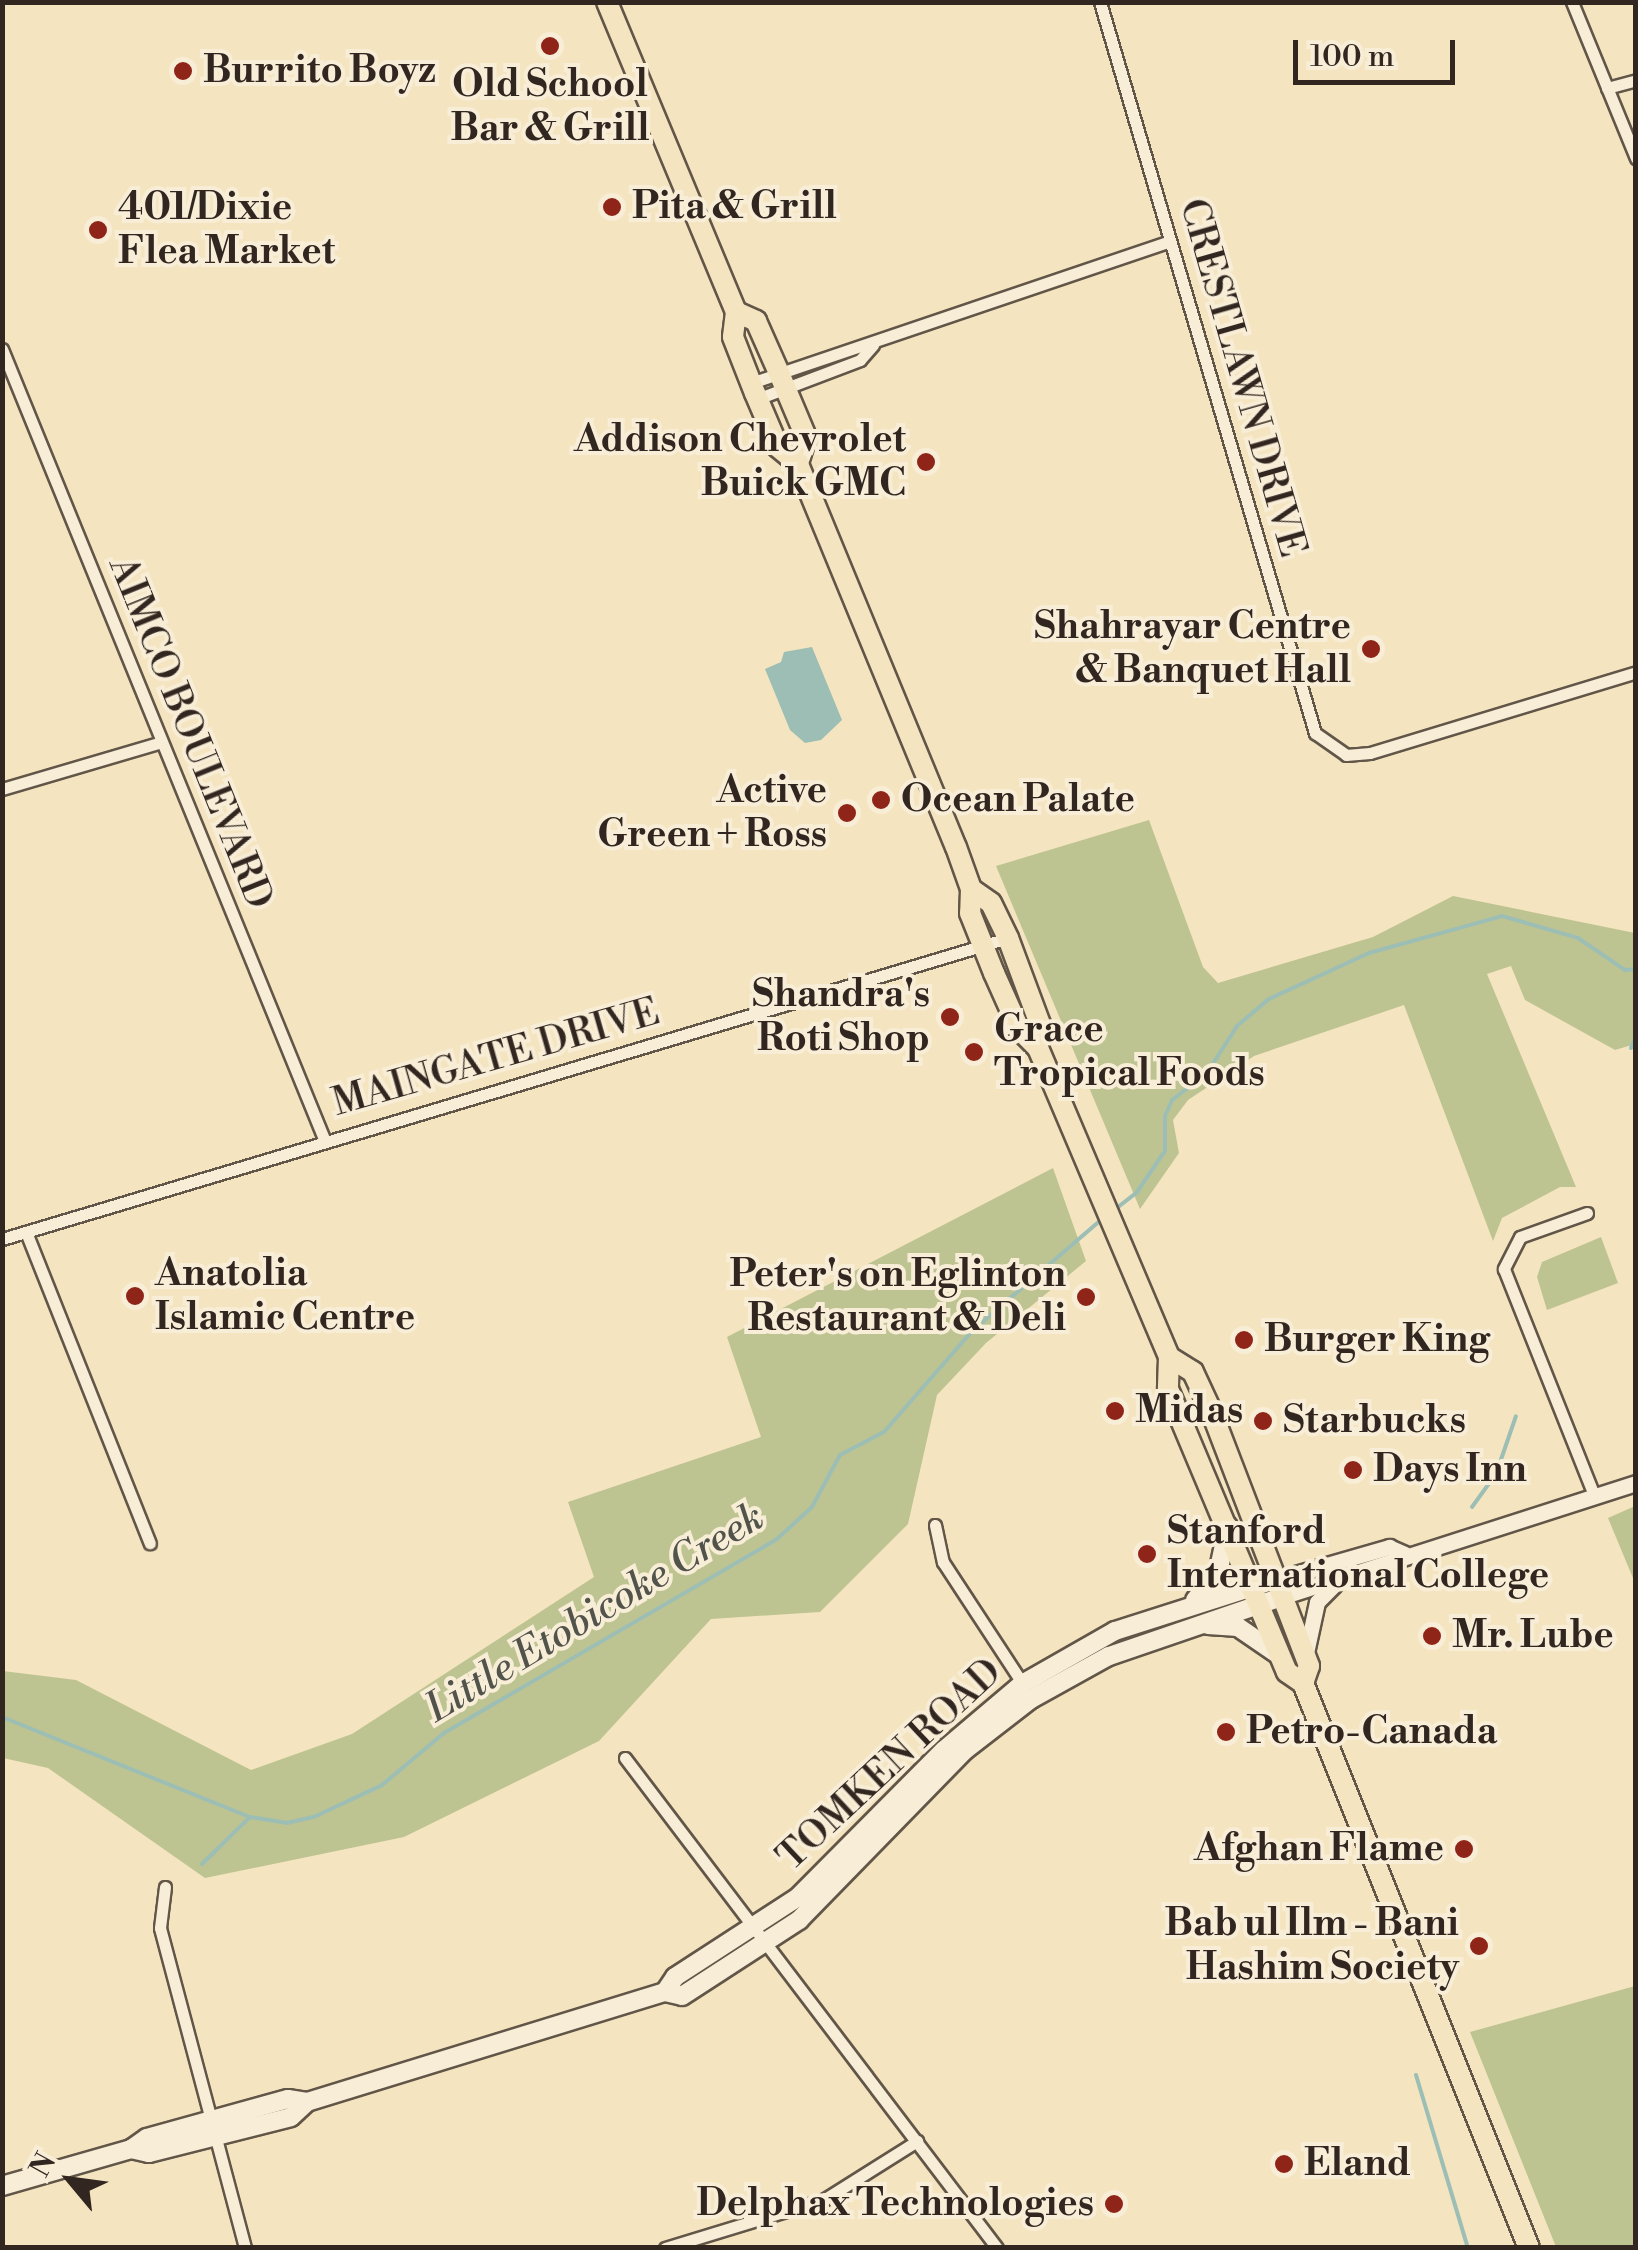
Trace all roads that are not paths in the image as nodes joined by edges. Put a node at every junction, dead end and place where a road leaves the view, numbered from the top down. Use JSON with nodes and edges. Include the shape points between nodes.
{"nodes":[{"id":1,"x":607,"y":2,"type":"edge"},
{"id":2,"x":1100,"y":2,"type":"edge"},
{"id":3,"x":1572,"y":2,"type":"edge"},
{"id":4,"x":1636,"y":80,"type":"edge"},
{"id":5,"x":1607,"y":88,"type":"junction"},
{"id":6,"x":1636,"y":158,"type":"edge"},
{"id":7,"x":1170,"y":240,"type":"junction"},
{"id":8,"x":736,"y":312,"type":"junction"},
{"id":9,"x":4,"y":356,"type":"edge"},
{"id":10,"x":783,"y":380,"type":"junction"},
{"id":11,"x":754,"y":391,"type":"junction"},
{"id":12,"x":798,"y":464,"type":"junction"},
{"id":13,"x":1636,"y":672,"type":"edge"},
{"id":14,"x":158,"y":744,"type":"junction"},
{"id":15,"x":2,"y":789,"type":"edge"},
{"id":16,"x":971,"y":889,"type":"junction"},
{"id":17,"x":1008,"y":938,"type":"junction"},
{"id":18,"x":985,"y":948,"type":"junction"},
{"id":19,"x":1038,"y":1048,"type":"junction"},
{"id":20,"x":324,"y":1139,"type":"junction"},
{"id":21,"x":1588,"y":1213,"type":"dead end"},
{"id":22,"x":26,"y":1232,"type":"junction"},
{"id":23,"x":2,"y":1239,"type":"edge"},
{"id":24,"x":1168,"y":1357,"type":"junction"},
{"id":25,"x":1636,"y":1483,"type":"edge"},
{"id":26,"x":1594,"y":1495,"type":"junction"},
{"id":27,"x":935,"y":1525,"type":"dead end"},
{"id":28,"x":1228,"y":1525,"type":"junction"},
{"id":29,"x":150,"y":1543,"type":"dead end"},
{"id":30,"x":1405,"y":1554,"type":"junction"},
{"id":31,"x":1337,"y":1582,"type":"junction"},
{"id":32,"x":1281,"y":1588,"type":"junction"},
{"id":33,"x":1256,"y":1594,"type":"junction"},
{"id":34,"x":1191,"y":1604,"type":"junction"},
{"id":35,"x":1192,"y":1625,"type":"junction"},
{"id":36,"x":1280,"y":1656,"type":"junction"},
{"id":37,"x":1305,"y":1657,"type":"junction"},
{"id":38,"x":1303,"y":1683,"type":"junction"},
{"id":39,"x":1026,"y":1691,"type":"junction"},
{"id":40,"x":624,"y":1758,"type":"dead end"},
{"id":41,"x":165,"y":1887,"type":"dead end"},
{"id":42,"x":754,"y":1929,"type":"junction"},
{"id":43,"x":766,"y":1945,"type":"junction"},
{"id":44,"x":665,"y":1992,"type":"junction"},
{"id":45,"x":215,"y":2128,"type":"junction"},
{"id":46,"x":918,"y":2141,"type":"junction"},
{"id":47,"x":2,"y":2186,"type":"edge"},
{"id":48,"x":245,"y":2248,"type":"edge"},
{"id":49,"x":665,"y":2248,"type":"edge"},
{"id":50,"x":997,"y":2248,"type":"edge"},
{"id":51,"x":1530,"y":2248,"type":"edge"}],
"edges":[{"from":1,"to":8,"type":"main road"},
{"from":2,"to":7,"type":"street","name":"CRESTLAWN DRIVE"},
{"from":3,"to":5,"type":"street"},
{"from":4,"to":5,"type":"street"},
{"from":5,"to":6,"type":"street"},
{"from":7,"to":10,"type":"street","via":[[873,345],[860,360]]},
{"from":7,"to":13,"type":"street","name":"CRESTLAWN DRIVE","via":[[1314,733],[1346,755]]},
{"from":8,"to":10,"type":"main road","via":[[756,322]]},
{"from":8,"to":11,"type":"main road","via":[[733,337]]},
{"from":9,"to":14,"type":"street","name":"AIMCO BOULEVARD"},
{"from":10,"to":11,"type":"street"},
{"from":10,"to":12,"type":"main road","via":[[806,437]]},
{"from":11,"to":12,"type":"main road","via":[[778,447]]},
{"from":12,"to":16,"type":"main road"},
{"from":14,"to":15,"type":"street"},
{"from":14,"to":20,"type":"street","name":"AIMCO BOULEVARD"},
{"from":16,"to":17,"type":"main road","via":[[992,903]]},
{"from":16,"to":18,"type":"main road","via":[[970,913]]},
{"from":17,"to":18,"type":"street","name":"MAINGATE DRIVE"},
{"from":17,"to":19,"type":"main road","via":[[1040,1024]]},
{"from":18,"to":19,"type":"main road","via":[[1019,1029]]},
{"from":18,"to":20,"type":"street","name":"MAINGATE DRIVE"},
{"from":19,"to":24,"type":"main road"},
{"from":20,"to":22,"type":"street","name":"MAINGATE DRIVE"},
{"from":21,"to":26,"type":"street","via":[[1520,1237],[1504,1269]]},
{"from":22,"to":23,"type":"street","name":"MAINGATE DRIVE"},
{"from":22,"to":29,"type":"street"},
{"from":24,"to":28,"type":"main road","via":[[1168,1389]]},
{"from":24,"to":32,"type":"main road","via":[[1194,1372]]},
{"from":25,"to":26,"type":"street","name":"TOMKEN ROAD"},
{"from":26,"to":30,"type":"street","name":"TOMKEN ROAD"},
{"from":27,"to":39,"type":"street","via":[[942,1562]]},
{"from":28,"to":33,"type":"main road"},
{"from":28,"to":34,"type":"main road","via":[[1218,1572]]},
{"from":30,"to":31,"type":"street","name":"TOMKEN ROAD","via":[[1395,1564]]},
{"from":30,"to":32,"type":"street","name":"TOMKEN ROAD","via":[[1390,1548]]},
{"from":31,"to":32,"type":"street","name":"TOMKEN ROAD"},
{"from":31,"to":37,"type":"street","via":[[1317,1602]]},
{"from":32,"to":33,"type":"main road","name":"TOMKEN ROAD"},
{"from":32,"to":37,"type":"main road"},
{"from":33,"to":34,"type":"main road","name":"TOMKEN ROAD"},
{"from":33,"to":35,"type":"main road","name":"TOMKEN ROAD"},
{"from":33,"to":36,"type":"main road"},
{"from":34,"to":39,"type":"main road","name":"TOMKEN ROAD","via":[[1115,1632]]},
{"from":35,"to":36,"type":"main road","via":[[1238,1627]]},
{"from":35,"to":39,"type":"main road","name":"TOMKEN ROAD"},
{"from":36,"to":38,"type":"main road"},
{"from":37,"to":38,"type":"main road"},
{"from":38,"to":51,"type":"main road"},
{"from":39,"to":42,"type":"main road","name":"TOMKEN ROAD","via":[[944,1750],[828,1870]]},
{"from":39,"to":43,"type":"main road","name":"TOMKEN ROAD","via":[[816,1904]]},
{"from":40,"to":42,"type":"street"},
{"from":41,"to":45,"type":"street","via":[[160,1928]]},
{"from":42,"to":43,"type":"street"},
{"from":42,"to":44,"type":"main road","name":"TOMKEN ROAD","via":[[675,1977]]},
{"from":43,"to":44,"type":"main road","name":"TOMKEN ROAD","via":[[682,1996]]},
{"from":43,"to":46,"type":"street"},
{"from":44,"to":45,"type":"main road","name":"TOMKEN ROAD","via":[[308,2102],[291,2117]]},
{"from":45,"to":47,"type":"main road","name":"TOMKEN ROAD","via":[[148,2153],[131,2150]]},
{"from":45,"to":48,"type":"street"},
{"from":46,"to":49,"type":"street","via":[[825,2199]]},
{"from":46,"to":50,"type":"street"}]}
